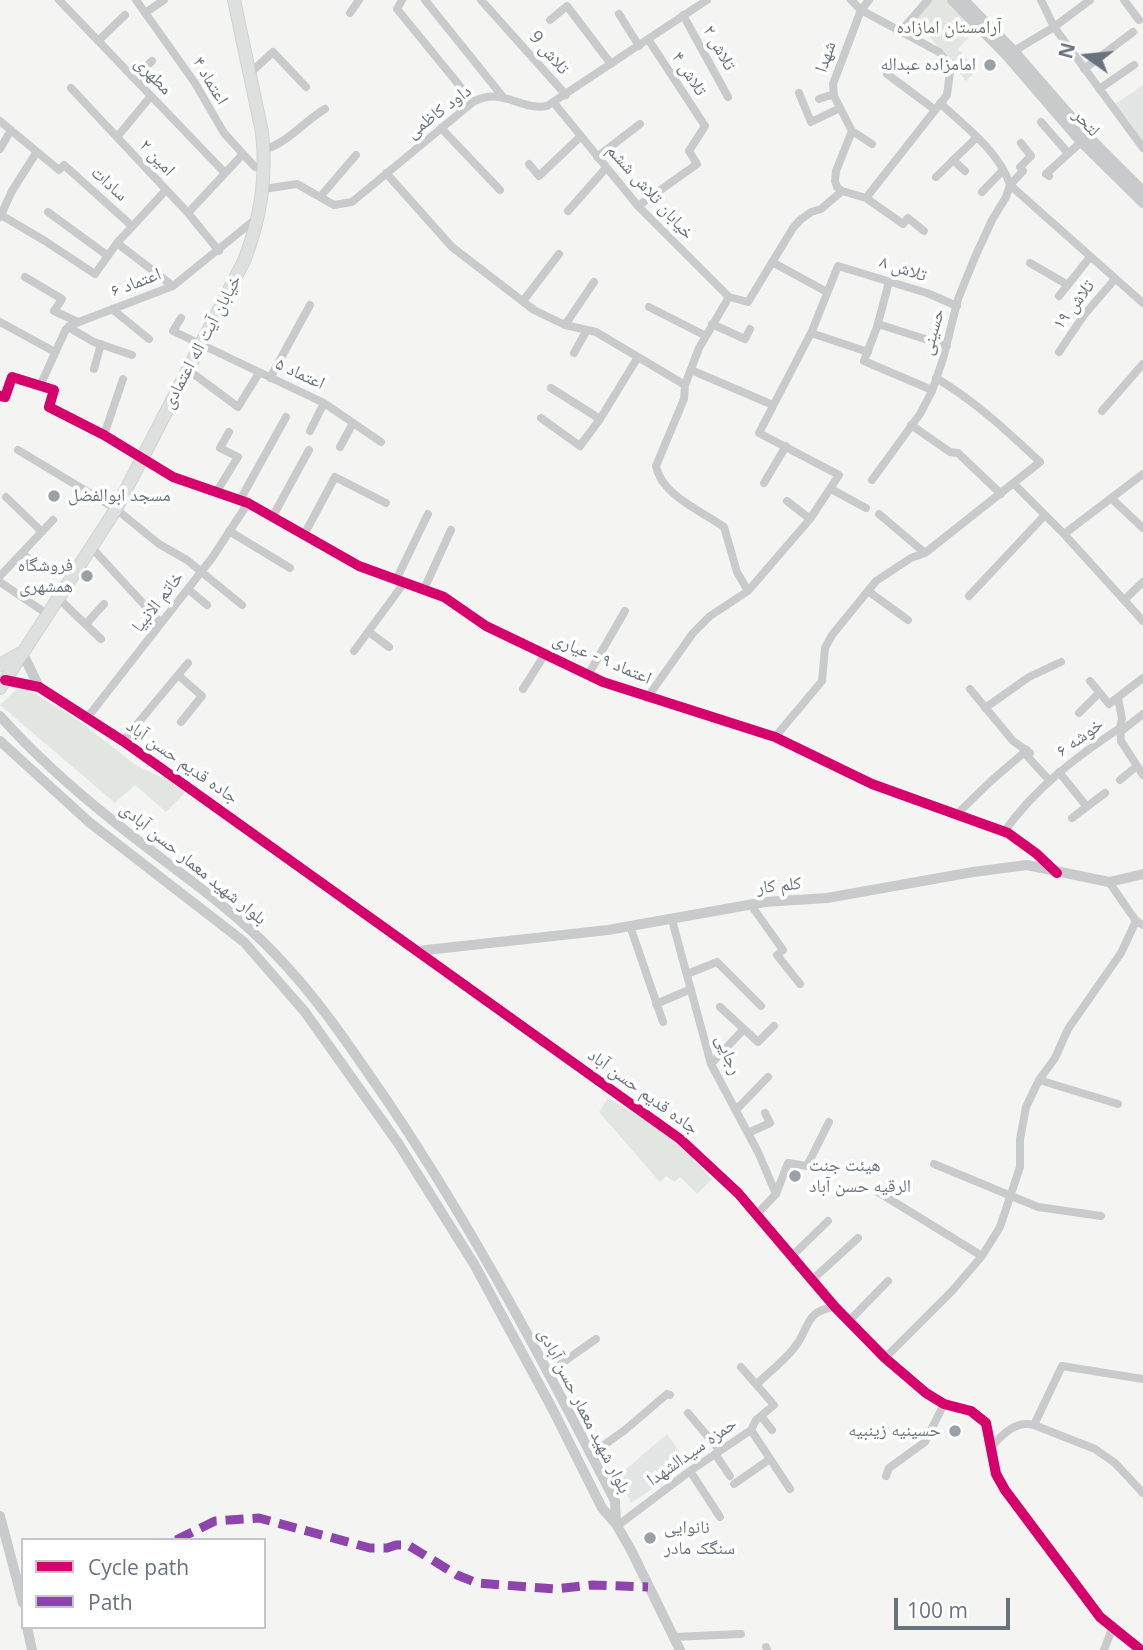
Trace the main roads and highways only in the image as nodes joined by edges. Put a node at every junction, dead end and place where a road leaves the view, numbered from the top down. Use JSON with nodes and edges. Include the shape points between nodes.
{"nodes":[{"id":1,"x":234,"y":0,"type":"edge"},
{"id":2,"x":22,"y":652,"type":"junction"},
{"id":3,"x":0,"y":665,"type":"edge"},
{"id":4,"x":3,"y":684,"type":"edge"}],
"edges":[{"from":1,"to":2,"type":"main road","name":"خیابان آیت اله اعتمادی","via":[[264,150],[260,216],[244,261],[116,509]]},
{"from":2,"to":3,"type":"main road"},
{"from":2,"to":4,"type":"main road","name":"خیابان آیت اله اعتمادی"}]}
